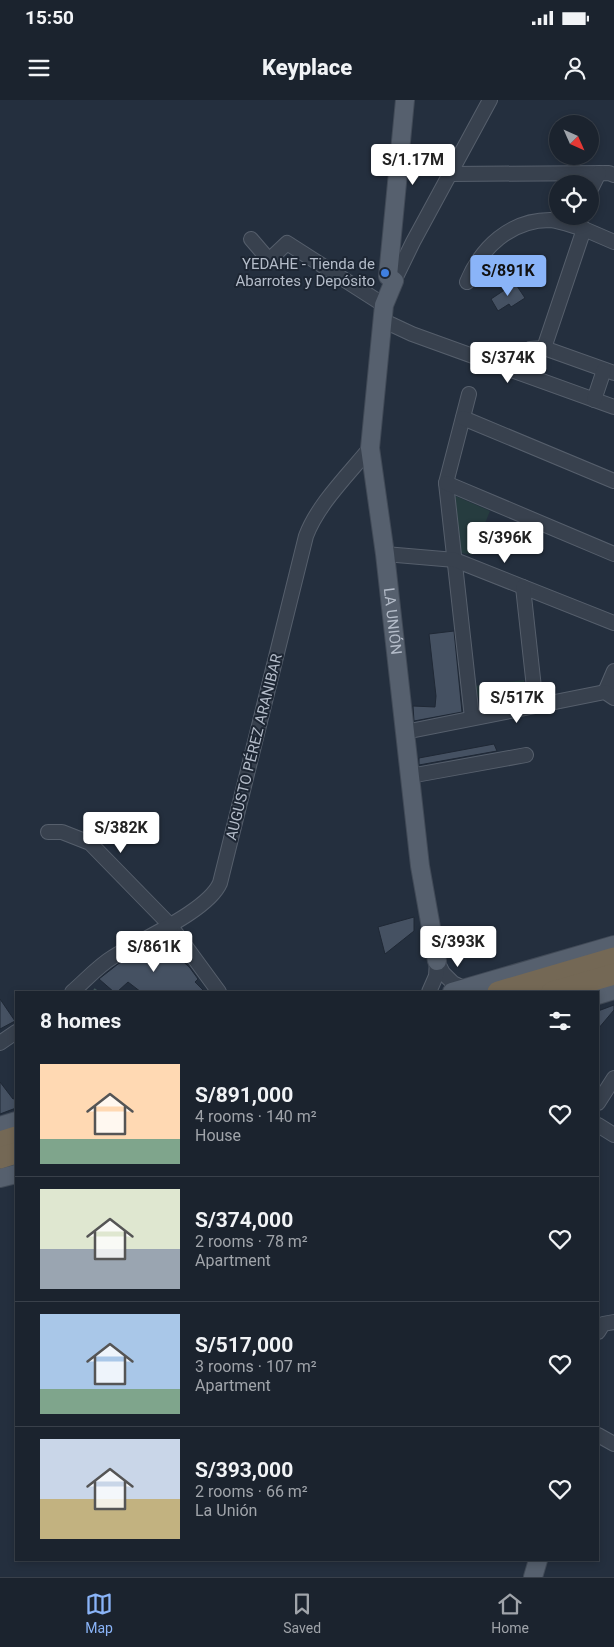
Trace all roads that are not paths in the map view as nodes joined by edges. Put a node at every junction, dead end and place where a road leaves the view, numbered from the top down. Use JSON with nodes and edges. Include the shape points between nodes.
{"nodes":[{"id":1,"x":405,"y":100,"type":"edge"},
{"id":2,"x":490,"y":100,"type":"edge"},
{"id":3,"x":609,"y":172,"type":"edge"},
{"id":4,"x":450,"y":174,"type":"junction"},
{"id":5,"x":599,"y":182,"type":"edge"},
{"id":6,"x":549,"y":220,"type":"edge"},
{"id":7,"x":579,"y":225,"type":"edge"},
{"id":8,"x":581,"y":225,"type":"edge"},
{"id":9,"x":251,"y":239,"type":"dead end"},
{"id":10,"x":614,"y":242,"type":"edge"},
{"id":11,"x":394,"y":282,"type":"junction"},
{"id":12,"x":467,"y":282,"type":"dead end"},
{"id":13,"x":383,"y":313,"type":"junction"},
{"id":14,"x":544,"y":348,"type":"junction"},
{"id":15,"x":491,"y":363,"type":"junction"},
{"id":16,"x":609,"y":372,"type":"edge"},
{"id":17,"x":469,"y":394,"type":"dead end"},
{"id":18,"x":594,"y":400,"type":"junction"},
{"id":19,"x":614,"y":406,"type":"edge"},
{"id":20,"x":463,"y":418,"type":"junction"},
{"id":21,"x":370,"y":448,"type":"junction"},
{"id":22,"x":614,"y":481,"type":"edge"},
{"id":23,"x":446,"y":483,"type":"junction"},
{"id":24,"x":385,"y":554,"type":"junction"},
{"id":25,"x":614,"y":554,"type":"edge"},
{"id":26,"x":455,"y":560,"type":"junction"},
{"id":27,"x":522,"y":587,"type":"junction"},
{"id":28,"x":614,"y":622,"type":"edge"},
{"id":29,"x":614,"y":671,"type":"edge"},
{"id":30,"x":609,"y":695,"type":"edge"},
{"id":31,"x":536,"y":706,"type":"junction"},
{"id":32,"x":472,"y":718,"type":"junction"},
{"id":33,"x":405,"y":732,"type":"junction"},
{"id":34,"x":526,"y":755,"type":"dead end"},
{"id":35,"x":410,"y":776,"type":"junction"},
{"id":36,"x":48,"y":832,"type":"dead end"},
{"id":37,"x":170,"y":925,"type":"junction"},
{"id":38,"x":614,"y":944,"type":"edge"},
{"id":39,"x":614,"y":958,"type":"edge"},
{"id":40,"x":437,"y":961,"type":"junction"},
{"id":41,"x":614,"y":974,"type":"edge"},
{"id":42,"x":614,"y":990,"type":"edge"},
{"id":43,"x":73,"y":991,"type":"edge"},
{"id":44,"x":218,"y":991,"type":"edge"},
{"id":45,"x":429,"y":991,"type":"edge"},
{"id":46,"x":464,"y":991,"type":"edge"},
{"id":47,"x":501,"y":991,"type":"edge"},
{"id":48,"x":555,"y":991,"type":"edge"},
{"id":49,"x":599,"y":995,"type":"edge"},
{"id":50,"x":15,"y":1033,"type":"edge"},
{"id":51,"x":0,"y":1043,"type":"edge"},
{"id":52,"x":614,"y":1078,"type":"edge"},
{"id":53,"x":599,"y":1101,"type":"edge"},
{"id":54,"x":15,"y":1121,"type":"edge"},
{"id":55,"x":0,"y":1126,"type":"edge"},
{"id":56,"x":599,"y":1126,"type":"edge"},
{"id":57,"x":614,"y":1135,"type":"edge"},
{"id":58,"x":15,"y":1137,"type":"edge"},
{"id":59,"x":0,"y":1142,"type":"edge"},
{"id":60,"x":15,"y":1153,"type":"edge"},
{"id":61,"x":0,"y":1158,"type":"edge"},
{"id":62,"x":15,"y":1174,"type":"edge"},
{"id":63,"x":0,"y":1178,"type":"edge"},
{"id":64,"x":614,"y":1322,"type":"edge"},
{"id":65,"x":599,"y":1330,"type":"edge"},
{"id":66,"x":599,"y":1436,"type":"edge"},
{"id":67,"x":614,"y":1444,"type":"edge"},
{"id":68,"x":538,"y":1561,"type":"edge"},
{"id":69,"x":533,"y":1577,"type":"edge"}],
"edges":[{"from":1,"to":11,"type":"main road","via":[[388,276]]},
{"from":2,"to":4,"type":"street"},
{"from":3,"to":4,"type":"street"},
{"from":3,"to":5,"type":"street"},
{"from":4,"to":11,"type":"street"},
{"from":6,"to":12,"type":"street","via":[[524,224],[491,244],[474,266]]},
{"from":7,"to":14,"type":"street"},
{"from":8,"to":10,"type":"street"},
{"from":9,"to":13,"type":"street","via":[[269,260],[286,243]]},
{"from":11,"to":13,"type":"main road","name":"LA UNIÓN"},
{"from":13,"to":15,"type":"street","via":[[412,334]]},
{"from":13,"to":21,"type":"main road","name":"LA UNIÓN"},
{"from":14,"to":15,"type":"street","via":[[530,349],[515,358]]},
{"from":14,"to":16,"type":"street"},
{"from":15,"to":18,"type":"street"},
{"from":16,"to":18,"type":"street"},
{"from":17,"to":20,"type":"street"},
{"from":18,"to":19,"type":"street"},
{"from":20,"to":22,"type":"street"},
{"from":20,"to":23,"type":"street"},
{"from":21,"to":24,"type":"main road","name":"LA UNIÓN"},
{"from":21,"to":37,"type":"street","name":"AUGUSTO PÉREZ ARANIBAR","via":[[319,510],[306,536],[217,891]]},
{"from":23,"to":25,"type":"street"},
{"from":23,"to":26,"type":"street"},
{"from":24,"to":26,"type":"street"},
{"from":24,"to":33,"type":"main road","name":"LA UNIÓN"},
{"from":26,"to":27,"type":"street"},
{"from":26,"to":32,"type":"street"},
{"from":27,"to":28,"type":"street"},
{"from":27,"to":31,"type":"street"},
{"from":29,"to":30,"type":"street"},
{"from":30,"to":31,"type":"street"},
{"from":31,"to":32,"type":"street"},
{"from":32,"to":33,"type":"street"},
{"from":33,"to":35,"type":"main road","name":"LA UNIÓN"},
{"from":34,"to":35,"type":"street"},
{"from":35,"to":40,"type":"main road","name":"LA UNIÓN","via":[[420,866]]},
{"from":36,"to":37,"type":"street","via":[[62,832],[90,843]]},
{"from":37,"to":43,"type":"street","name":"AUGUSTO PÉREZ ARANIBAR","via":[[111,958]]},
{"from":37,"to":44,"type":"street"},
{"from":38,"to":46,"type":"main road"},
{"from":39,"to":47,"type":"highway"},
{"from":40,"to":45,"type":"street","name":"LA UNIÓN","via":[[436,976]]},
{"from":40,"to":46,"type":"street","name":"LA UNIÓN","via":[[443,974]]},
{"from":41,"to":48,"type":"highway"},
{"from":42,"to":49,"type":"main road"},
{"from":50,"to":51,"type":"street"},
{"from":52,"to":53,"type":"street"},
{"from":54,"to":55,"type":"main road"},
{"from":56,"to":57,"type":"street"},
{"from":58,"to":59,"type":"highway"},
{"from":60,"to":61,"type":"highway"},
{"from":62,"to":63,"type":"main road"},
{"from":64,"to":65,"type":"street","via":[[603,1324]]},
{"from":66,"to":67,"type":"street"},
{"from":68,"to":69,"type":"main road"}]}
